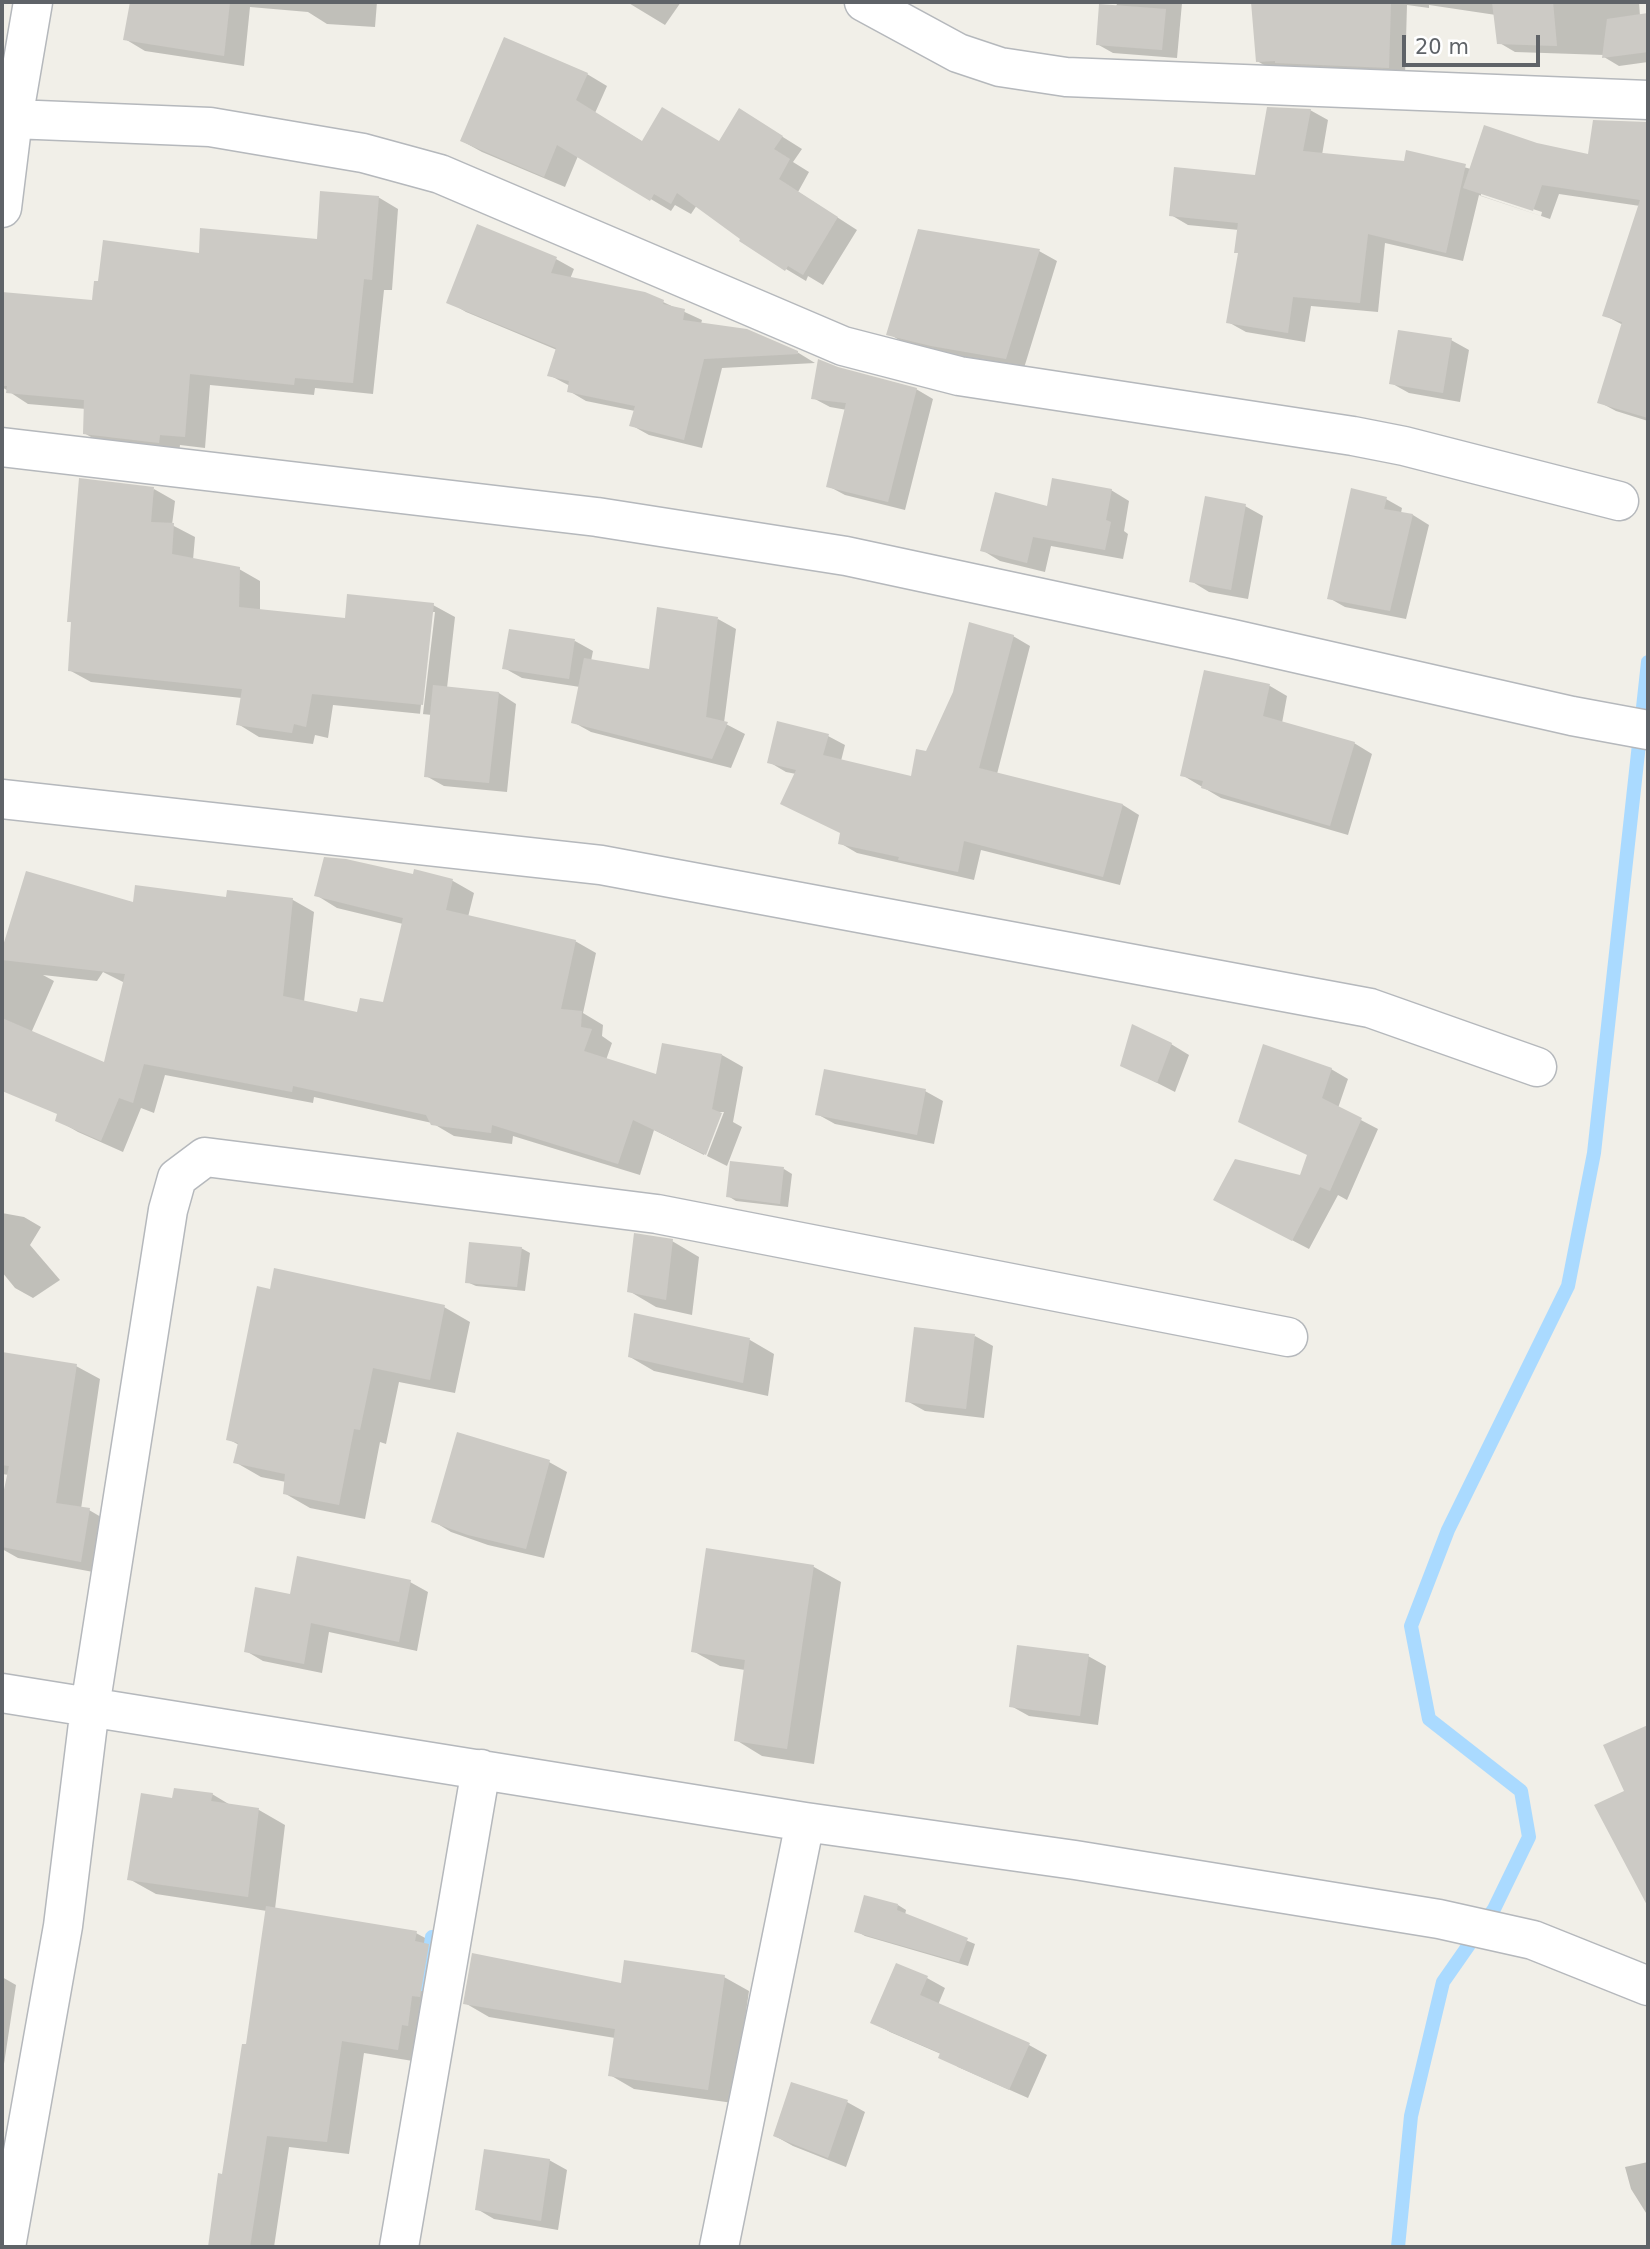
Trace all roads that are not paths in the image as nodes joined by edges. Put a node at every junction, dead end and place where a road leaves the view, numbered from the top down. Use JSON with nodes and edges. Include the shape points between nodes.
{"nodes":[{"id":1,"x":33,"y":2,"type":"edge"},
{"id":2,"x":864,"y":2,"type":"edge"},
{"id":3,"x":1648,"y":100,"type":"edge"},
{"id":4,"x":13,"y":119,"type":"junction"},
{"id":5,"x":2,"y":208,"type":"edge"},
{"id":6,"x":2,"y":447,"type":"edge"},
{"id":7,"x":1619,"y":501,"type":"dead end"},
{"id":8,"x":1648,"y":730,"type":"edge"},
{"id":9,"x":2,"y":799,"type":"edge"},
{"id":10,"x":1537,"y":1067,"type":"dead end"},
{"id":11,"x":1288,"y":1337,"type":"dead end"},
{"id":12,"x":2,"y":1693,"type":"edge"},
{"id":13,"x":90,"y":1707,"type":"junction"},
{"id":14,"x":481,"y":1769,"type":"junction"},
{"id":15,"x":805,"y":1822,"type":"junction"},
{"id":16,"x":1648,"y":1986,"type":"edge"},
{"id":17,"x":6,"y":2247,"type":"edge"},
{"id":18,"x":399,"y":2247,"type":"edge"},
{"id":19,"x":719,"y":2247,"type":"edge"}],
"edges":[{"from":1,"to":4,"type":"street"},
{"from":2,"to":3,"type":"street","via":[[958,53],[1000,67],[1066,77]]},
{"from":4,"to":5,"type":"street"},
{"from":4,"to":7,"type":"street","via":[[210,127],[363,153],[440,174],[843,346],[959,376],[1392,444]]},
{"from":6,"to":8,"type":"street","via":[[597,517],[846,556]]},
{"from":9,"to":10,"type":"street","via":[[601,865],[1370,1008]]},
{"from":11,"to":13,"type":"street","via":[[657,1213],[205,1157],[177,1178],[168,1210]]},
{"from":12,"to":13,"type":"street"},
{"from":13,"to":14,"type":"street"},
{"from":13,"to":17,"type":"street","via":[[63,1926]]},
{"from":14,"to":15,"type":"street"},
{"from":14,"to":18,"type":"street"},
{"from":15,"to":16,"type":"street","via":[[1439,1919],[1533,1940]]},
{"from":15,"to":19,"type":"street"}]}
